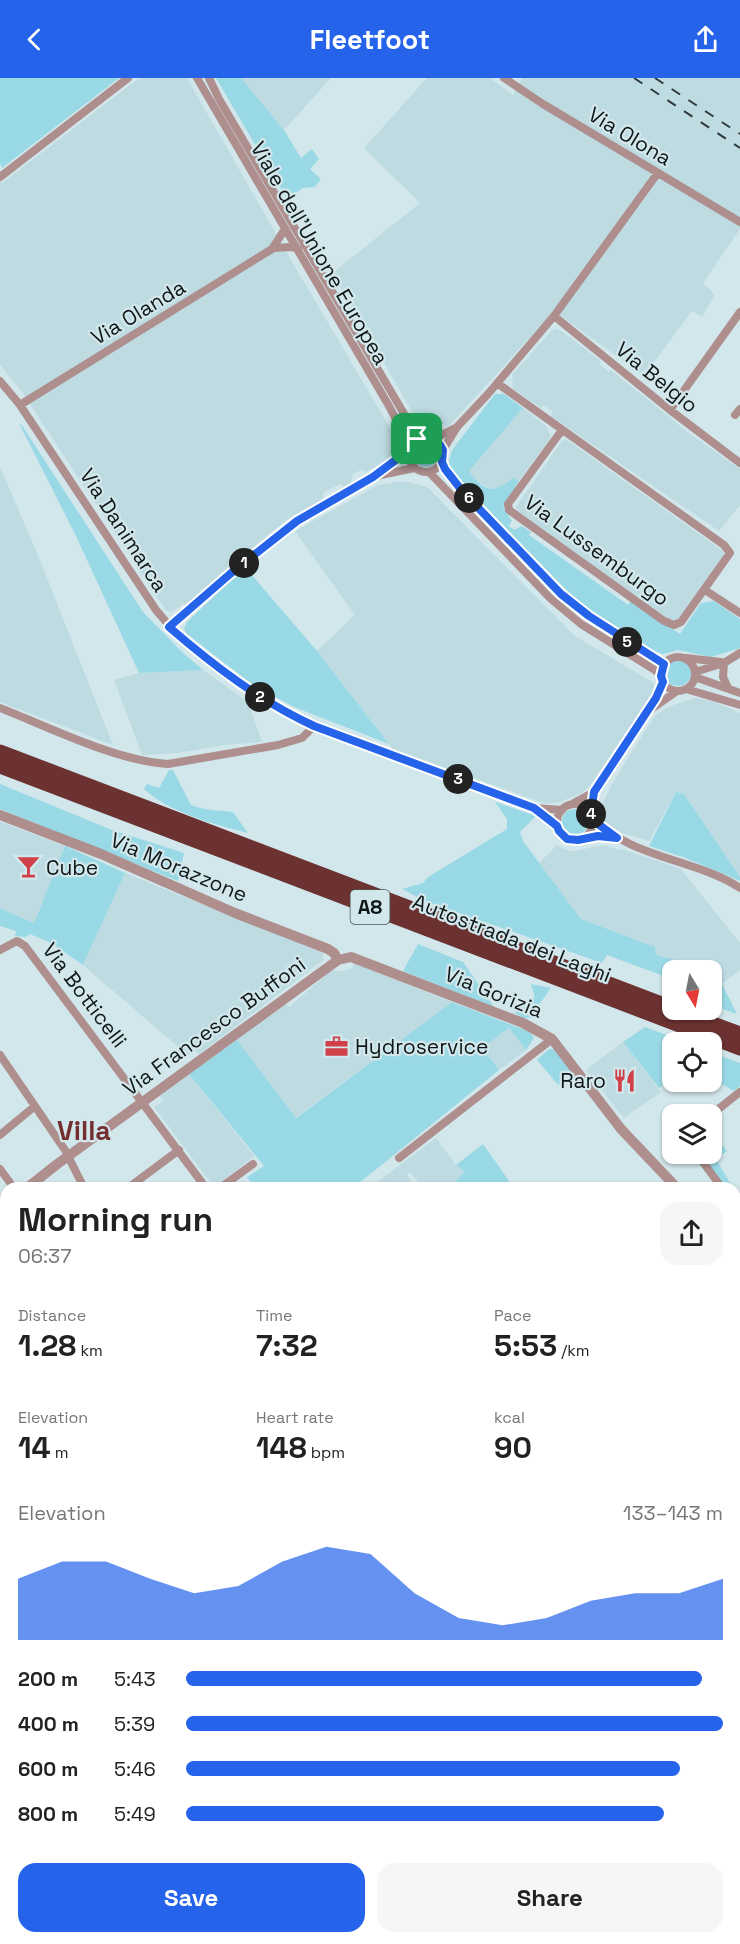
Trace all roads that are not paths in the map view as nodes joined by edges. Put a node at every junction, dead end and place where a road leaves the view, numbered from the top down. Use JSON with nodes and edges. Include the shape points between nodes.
{"nodes":[{"id":1,"x":128,"y":78,"type":"edge"},
{"id":2,"x":197,"y":78,"type":"edge"},
{"id":3,"x":209,"y":78,"type":"edge"},
{"id":4,"x":504,"y":78,"type":"edge"},
{"id":5,"x":657,"y":174,"type":"junction"},
{"id":6,"x":0,"y":177,"type":"edge"},
{"id":7,"x":740,"y":222,"type":"edge"},
{"id":8,"x":285,"y":229,"type":"junction"},
{"id":9,"x":274,"y":248,"type":"junction"},
{"id":10,"x":298,"y":249,"type":"junction"},
{"id":11,"x":740,"y":312,"type":"edge"},
{"id":12,"x":554,"y":316,"type":"junction"},
{"id":13,"x":0,"y":381,"type":"edge"},
{"id":14,"x":497,"y":383,"type":"junction"},
{"id":15,"x":20,"y":405,"type":"junction"},
{"id":16,"x":670,"y":410,"type":"junction"},
{"id":17,"x":457,"y":427,"type":"junction"},
{"id":18,"x":562,"y":430,"type":"junction"},
{"id":19,"x":427,"y":437,"type":"junction"},
{"id":20,"x":409,"y":448,"type":"junction"},
{"id":21,"x":443,"y":450,"type":"junction"},
{"id":22,"x":442,"y":462,"type":"junction"},
{"id":23,"x":740,"y":463,"type":"edge"},
{"id":24,"x":414,"y":468,"type":"junction"},
{"id":25,"x":429,"y":472,"type":"junction"},
{"id":26,"x":373,"y":477,"type":"junction"},
{"id":27,"x":705,"y":590,"type":"junction"},
{"id":28,"x":740,"y":613,"type":"edge"},
{"id":29,"x":169,"y":627,"type":"junction"},
{"id":30,"x":740,"y":653,"type":"edge"},
{"id":31,"x":685,"y":658,"type":"junction"},
{"id":32,"x":724,"y":663,"type":"junction"},
{"id":33,"x":664,"y":664,"type":"junction"},
{"id":34,"x":695,"y":674,"type":"junction"},
{"id":35,"x":662,"y":679,"type":"junction"},
{"id":36,"x":728,"y":688,"type":"junction"},
{"id":37,"x":681,"y":690,"type":"junction"},
{"id":38,"x":740,"y":693,"type":"edge"},
{"id":39,"x":740,"y":705,"type":"edge"},
{"id":40,"x":0,"y":708,"type":"edge"},
{"id":41,"x":648,"y":712,"type":"junction"},
{"id":42,"x":314,"y":726,"type":"junction"},
{"id":43,"x":0,"y":752,"type":"edge"},
{"id":44,"x":0,"y":766,"type":"edge"},
{"id":45,"x":594,"y":792,"type":"junction"},
{"id":46,"x":572,"y":804,"type":"junction"},
{"id":47,"x":534,"y":808,"type":"junction"},
{"id":48,"x":562,"y":810,"type":"junction"},
{"id":49,"x":0,"y":815,"type":"edge"},
{"id":50,"x":592,"y":816,"type":"junction"},
{"id":51,"x":557,"y":826,"type":"junction"},
{"id":52,"x":583,"y":838,"type":"junction"},
{"id":53,"x":617,"y":838,"type":"junction"},
{"id":54,"x":740,"y":888,"type":"edge"},
{"id":55,"x":0,"y":950,"type":"edge"},
{"id":56,"x":338,"y":960,"type":"junction"},
{"id":57,"x":662,"y":1004,"type":"edge"},
{"id":58,"x":703,"y":1020,"type":"edge"},
{"id":59,"x":740,"y":1034,"type":"edge"},
{"id":60,"x":552,"y":1039,"type":"junction"},
{"id":61,"x":740,"y":1048,"type":"edge"},
{"id":62,"x":0,"y":1055,"type":"edge"},
{"id":63,"x":740,"y":1092,"type":"edge"},
{"id":64,"x":143,"y":1102,"type":"junction"},
{"id":65,"x":35,"y":1106,"type":"junction"},
{"id":66,"x":722,"y":1106,"type":"edge"},
{"id":67,"x":0,"y":1135,"type":"edge"},
{"id":68,"x":178,"y":1150,"type":"junction"},
{"id":69,"x":68,"y":1156,"type":"junction"},
{"id":70,"x":399,"y":1158,"type":"dead end"},
{"id":71,"x":253,"y":1164,"type":"dead end"},
{"id":72,"x":705,"y":1164,"type":"edge"},
{"id":73,"x":0,"y":1169,"type":"edge"},
{"id":74,"x":10,"y":1182,"type":"edge"},
{"id":75,"x":35,"y":1182,"type":"edge"},
{"id":76,"x":81,"y":1182,"type":"edge"},
{"id":77,"x":136,"y":1182,"type":"edge"},
{"id":78,"x":202,"y":1182,"type":"edge"},
{"id":79,"x":228,"y":1182,"type":"edge"},
{"id":80,"x":671,"y":1182,"type":"edge"},
{"id":81,"x":718,"y":1182,"type":"edge"}],
"edges":[{"from":1,"to":6,"type":"street"},
{"from":2,"to":8,"type":"street","name":"Viale dell'Unione Europea"},
{"from":3,"to":19,"type":"street","name":"Viale dell'Unione Europea","via":[[410,424]]},
{"from":4,"to":5,"type":"street","name":"Via Olona"},
{"from":5,"to":7,"type":"street","name":"Via Olona"},
{"from":5,"to":12,"type":"street"},
{"from":8,"to":9,"type":"street","name":"Via Olanda"},
{"from":8,"to":10,"type":"street","name":"Viale dell'Unione Europea"},
{"from":9,"to":10,"type":"street"},
{"from":9,"to":15,"type":"street","name":"Via Olanda"},
{"from":10,"to":20,"type":"street","name":"Viale dell'Unione Europea"},
{"from":11,"to":16,"type":"street"},
{"from":12,"to":14,"type":"street"},
{"from":12,"to":16,"type":"street","name":"Via Belgio"},
{"from":13,"to":15,"type":"street","name":"Via Danimarca"},
{"from":14,"to":17,"type":"street"},
{"from":14,"to":18,"type":"street","name":"Via Lussemburgo"},
{"from":15,"to":29,"type":"street","name":"Via Danimarca"},
{"from":16,"to":23,"type":"street","name":"Via Belgio"},
{"from":17,"to":19,"type":"street","via":[[438,437]]},
{"from":17,"to":21,"type":"street"},
{"from":18,"to":27,"type":"street","name":"Via Lussemburgo","via":[[724,545],[730,553]]},
{"from":18,"to":27,"type":"street","name":"Via Lussemburgo","via":[[508,504],[508,510],[664,621],[674,625],[681,622]]},
{"from":19,"to":20,"type":"street","via":[[417,439]]},
{"from":19,"to":21,"type":"street","name":"Viale dell'Unione Europea"},
{"from":20,"to":24,"type":"street","name":"Viale dell'Unione Europea"},
{"from":20,"to":26,"type":"street"},
{"from":21,"to":22,"type":"street"},
{"from":22,"to":25,"type":"street"},
{"from":22,"to":33,"type":"street","via":[[463,492],[561,594]]},
{"from":24,"to":25,"type":"street"},
{"from":24,"to":26,"type":"street"},
{"from":25,"to":35,"type":"street","via":[[551,599],[581,624],[655,670]]},
{"from":26,"to":29,"type":"street","via":[[297,521]]},
{"from":27,"to":28,"type":"street","name":"Via Lussemburgo"},
{"from":29,"to":42,"type":"street","name":"Via Danimarca","via":[[252,692]]},
{"from":30,"to":32,"type":"street"},
{"from":31,"to":32,"type":"street"},
{"from":31,"to":33,"type":"street","via":[[674,657]]},
{"from":31,"to":34,"type":"street"},
{"from":32,"to":34,"type":"street"},
{"from":32,"to":36,"type":"street","via":[[723,676]]},
{"from":33,"to":35,"type":"street"},
{"from":34,"to":36,"type":"street"},
{"from":34,"to":37,"type":"street","via":[[693,682]]},
{"from":35,"to":37,"type":"street","via":[[666,687]]},
{"from":35,"to":41,"type":"street"},
{"from":36,"to":38,"type":"street"},
{"from":37,"to":39,"type":"street"},
{"from":37,"to":41,"type":"street"},
{"from":40,"to":42,"type":"street","via":[[133,758],[168,764],[294,741]]},
{"from":41,"to":45,"type":"street"},
{"from":42,"to":47,"type":"street","name":"Via Danimarca"},
{"from":43,"to":57,"type":"highway","name":"Autostrada dei Laghi","number":"A8"},
{"from":44,"to":61,"type":"highway","name":"Autostrada dei Laghi","number":"A8"},
{"from":45,"to":46,"type":"street"},
{"from":45,"to":50,"type":"street"},
{"from":46,"to":48,"type":"street"},
{"from":46,"to":50,"type":"street","via":[[582,806]]},
{"from":47,"to":48,"type":"street","name":"Via Danimarca"},
{"from":47,"to":51,"type":"street","name":"Via Danimarca"},
{"from":48,"to":51,"type":"street"},
{"from":49,"to":56,"type":"street","name":"Via Morazzone","via":[[328,949]]},
{"from":50,"to":52,"type":"street","via":[[591,830]]},
{"from":50,"to":53,"type":"street"},
{"from":51,"to":52,"type":"street","via":[[567,839]]},
{"from":52,"to":53,"type":"street"},
{"from":53,"to":54,"type":"street"},
{"from":55,"to":64,"type":"street","name":"Via Botticelli","via":[[17,941],[25,946]]},
{"from":56,"to":60,"type":"street","name":"Via Gorizia","via":[[351,957],[523,1023]]},
{"from":56,"to":64,"type":"street","name":"Via Francesco Buffoni"},
{"from":58,"to":59,"type":"highway","name":"Autostrada dei Laghi","number":"A8"},
{"from":60,"to":70,"type":"street"},
{"from":60,"to":80,"type":"street","name":"Via Gorizia","via":[[621,1129]]},
{"from":62,"to":65,"type":"street"},
{"from":63,"to":66,"type":"street"},
{"from":64,"to":68,"type":"street","name":"Via Botticelli"},
{"from":64,"to":69,"type":"street","name":"Via Francesco Buffoni"},
{"from":65,"to":67,"type":"street"},
{"from":65,"to":69,"type":"street"},
{"from":68,"to":77,"type":"street"},
{"from":68,"to":78,"type":"street","name":"Via Botticelli"},
{"from":69,"to":75,"type":"street","name":"Via Francesco Buffoni"},
{"from":69,"to":76,"type":"street"},
{"from":71,"to":79,"type":"street"},
{"from":72,"to":81,"type":"street"},
{"from":73,"to":74,"type":"street"}]}
